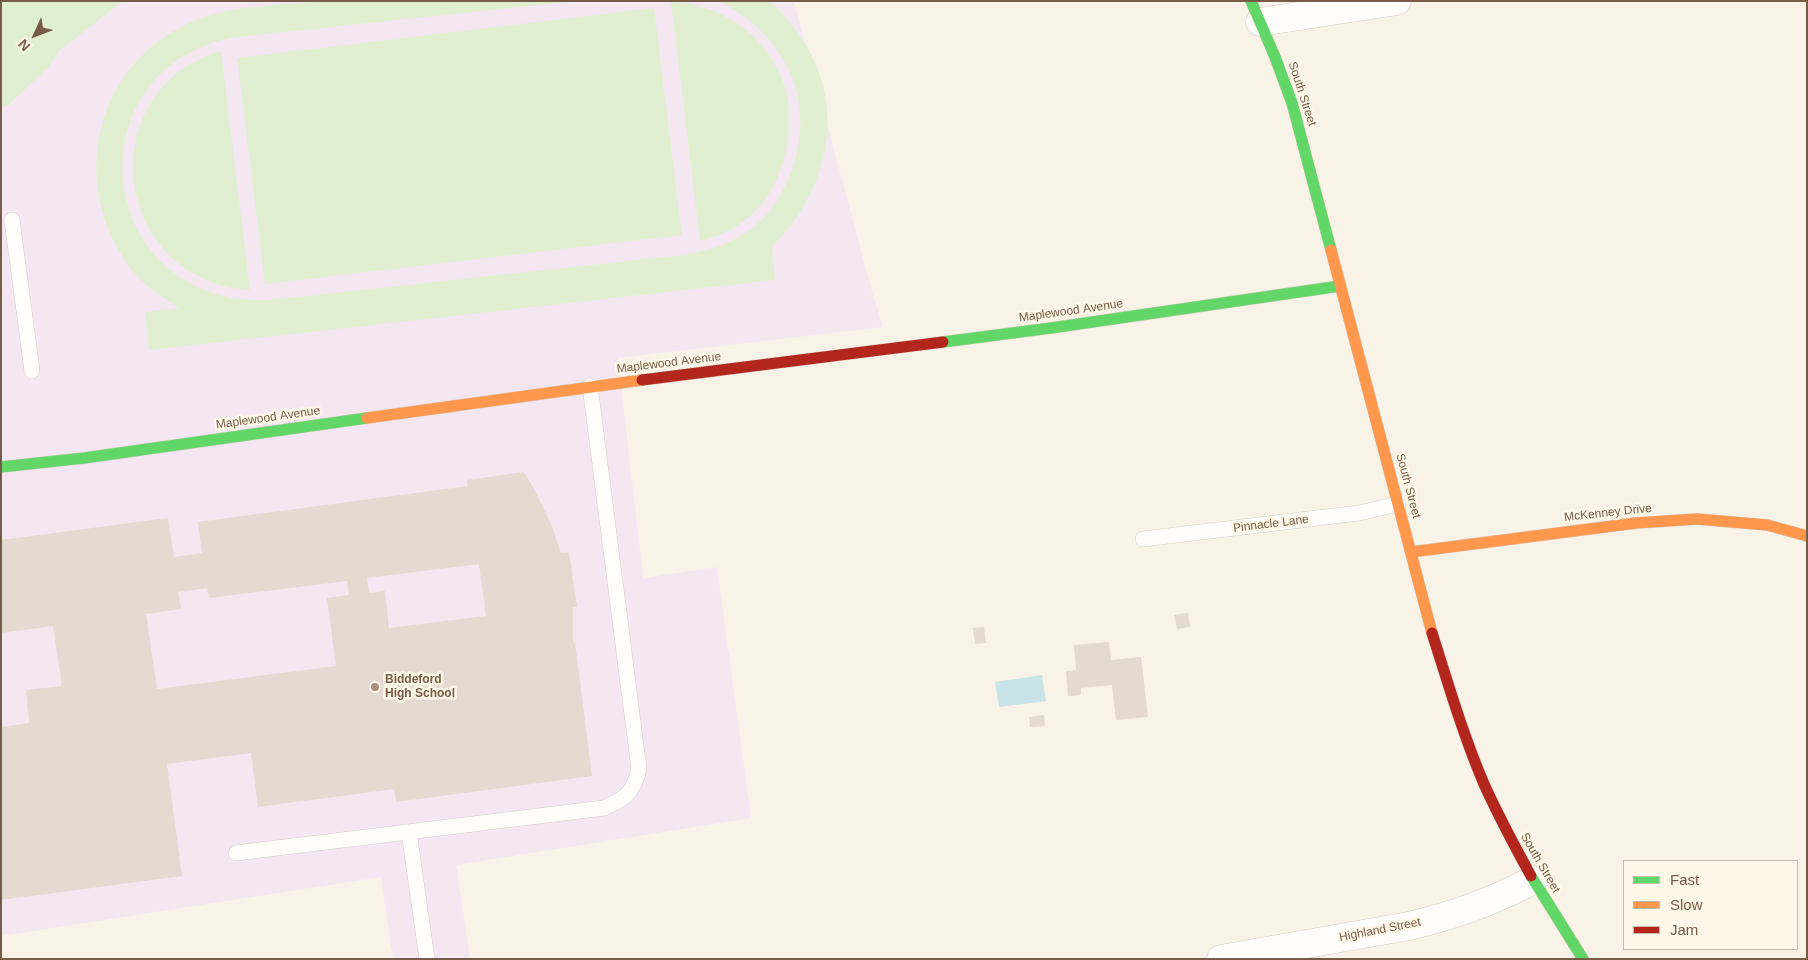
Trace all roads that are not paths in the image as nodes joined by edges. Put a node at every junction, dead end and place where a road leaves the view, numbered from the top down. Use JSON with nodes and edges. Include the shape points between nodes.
{"nodes":[{"id":1,"x":1397,"y":1,"type":"edge"},
{"id":2,"x":1256,"y":12,"type":"edge"},
{"id":3,"x":12,"y":220,"type":"dead end"},
{"id":4,"x":1340,"y":286,"type":"junction"},
{"id":5,"x":32,"y":370,"type":"dead end"},
{"id":6,"x":590,"y":386,"type":"junction"},
{"id":7,"x":1,"y":467,"type":"edge"},
{"id":8,"x":1398,"y":504,"type":"junction"},
{"id":9,"x":1807,"y":536,"type":"edge"},
{"id":10,"x":1143,"y":539,"type":"dead end"},
{"id":11,"x":1411,"y":552,"type":"junction"},
{"id":12,"x":409,"y":832,"type":"junction"},
{"id":13,"x":236,"y":853,"type":"dead end"},
{"id":14,"x":1533,"y":880,"type":"junction"},
{"id":15,"x":427,"y":959,"type":"edge"},
{"id":16,"x":1221,"y":959,"type":"edge"},
{"id":17,"x":1583,"y":959,"type":"edge"}],
"edges":[{"from":1,"to":2,"type":"street"},
{"from":2,"to":4,"type":"street","name":"South Street","via":[[1292,103]]},
{"from":3,"to":5,"type":"lane"},
{"from":4,"to":6,"type":"street","name":"Maplewood Avenue","via":[[1051,328]]},
{"from":4,"to":8,"type":"street","name":"South Street"},
{"from":6,"to":7,"type":"street","name":"Maplewood Avenue"},
{"from":6,"to":12,"type":"lane","via":[[639,769],[636,780],[630,794],[604,808]]},
{"from":8,"to":10,"type":"lane","name":"Pinnacle Lane","via":[[1359,513]]},
{"from":8,"to":11,"type":"street","name":"South Street"},
{"from":9,"to":11,"type":"street","name":"McKenney Drive","via":[[1767,525],[1697,519],[1636,523]]},
{"from":11,"to":14,"type":"street","name":"South Street","via":[[1446,682],[1468,742],[1496,811]]},
{"from":12,"to":13,"type":"lane"},
{"from":12,"to":15,"type":"lane"},
{"from":14,"to":16,"type":"street","name":"Highland Street","via":[[1481,905],[1433,920]]},
{"from":14,"to":17,"type":"street","name":"South Street"}]}
